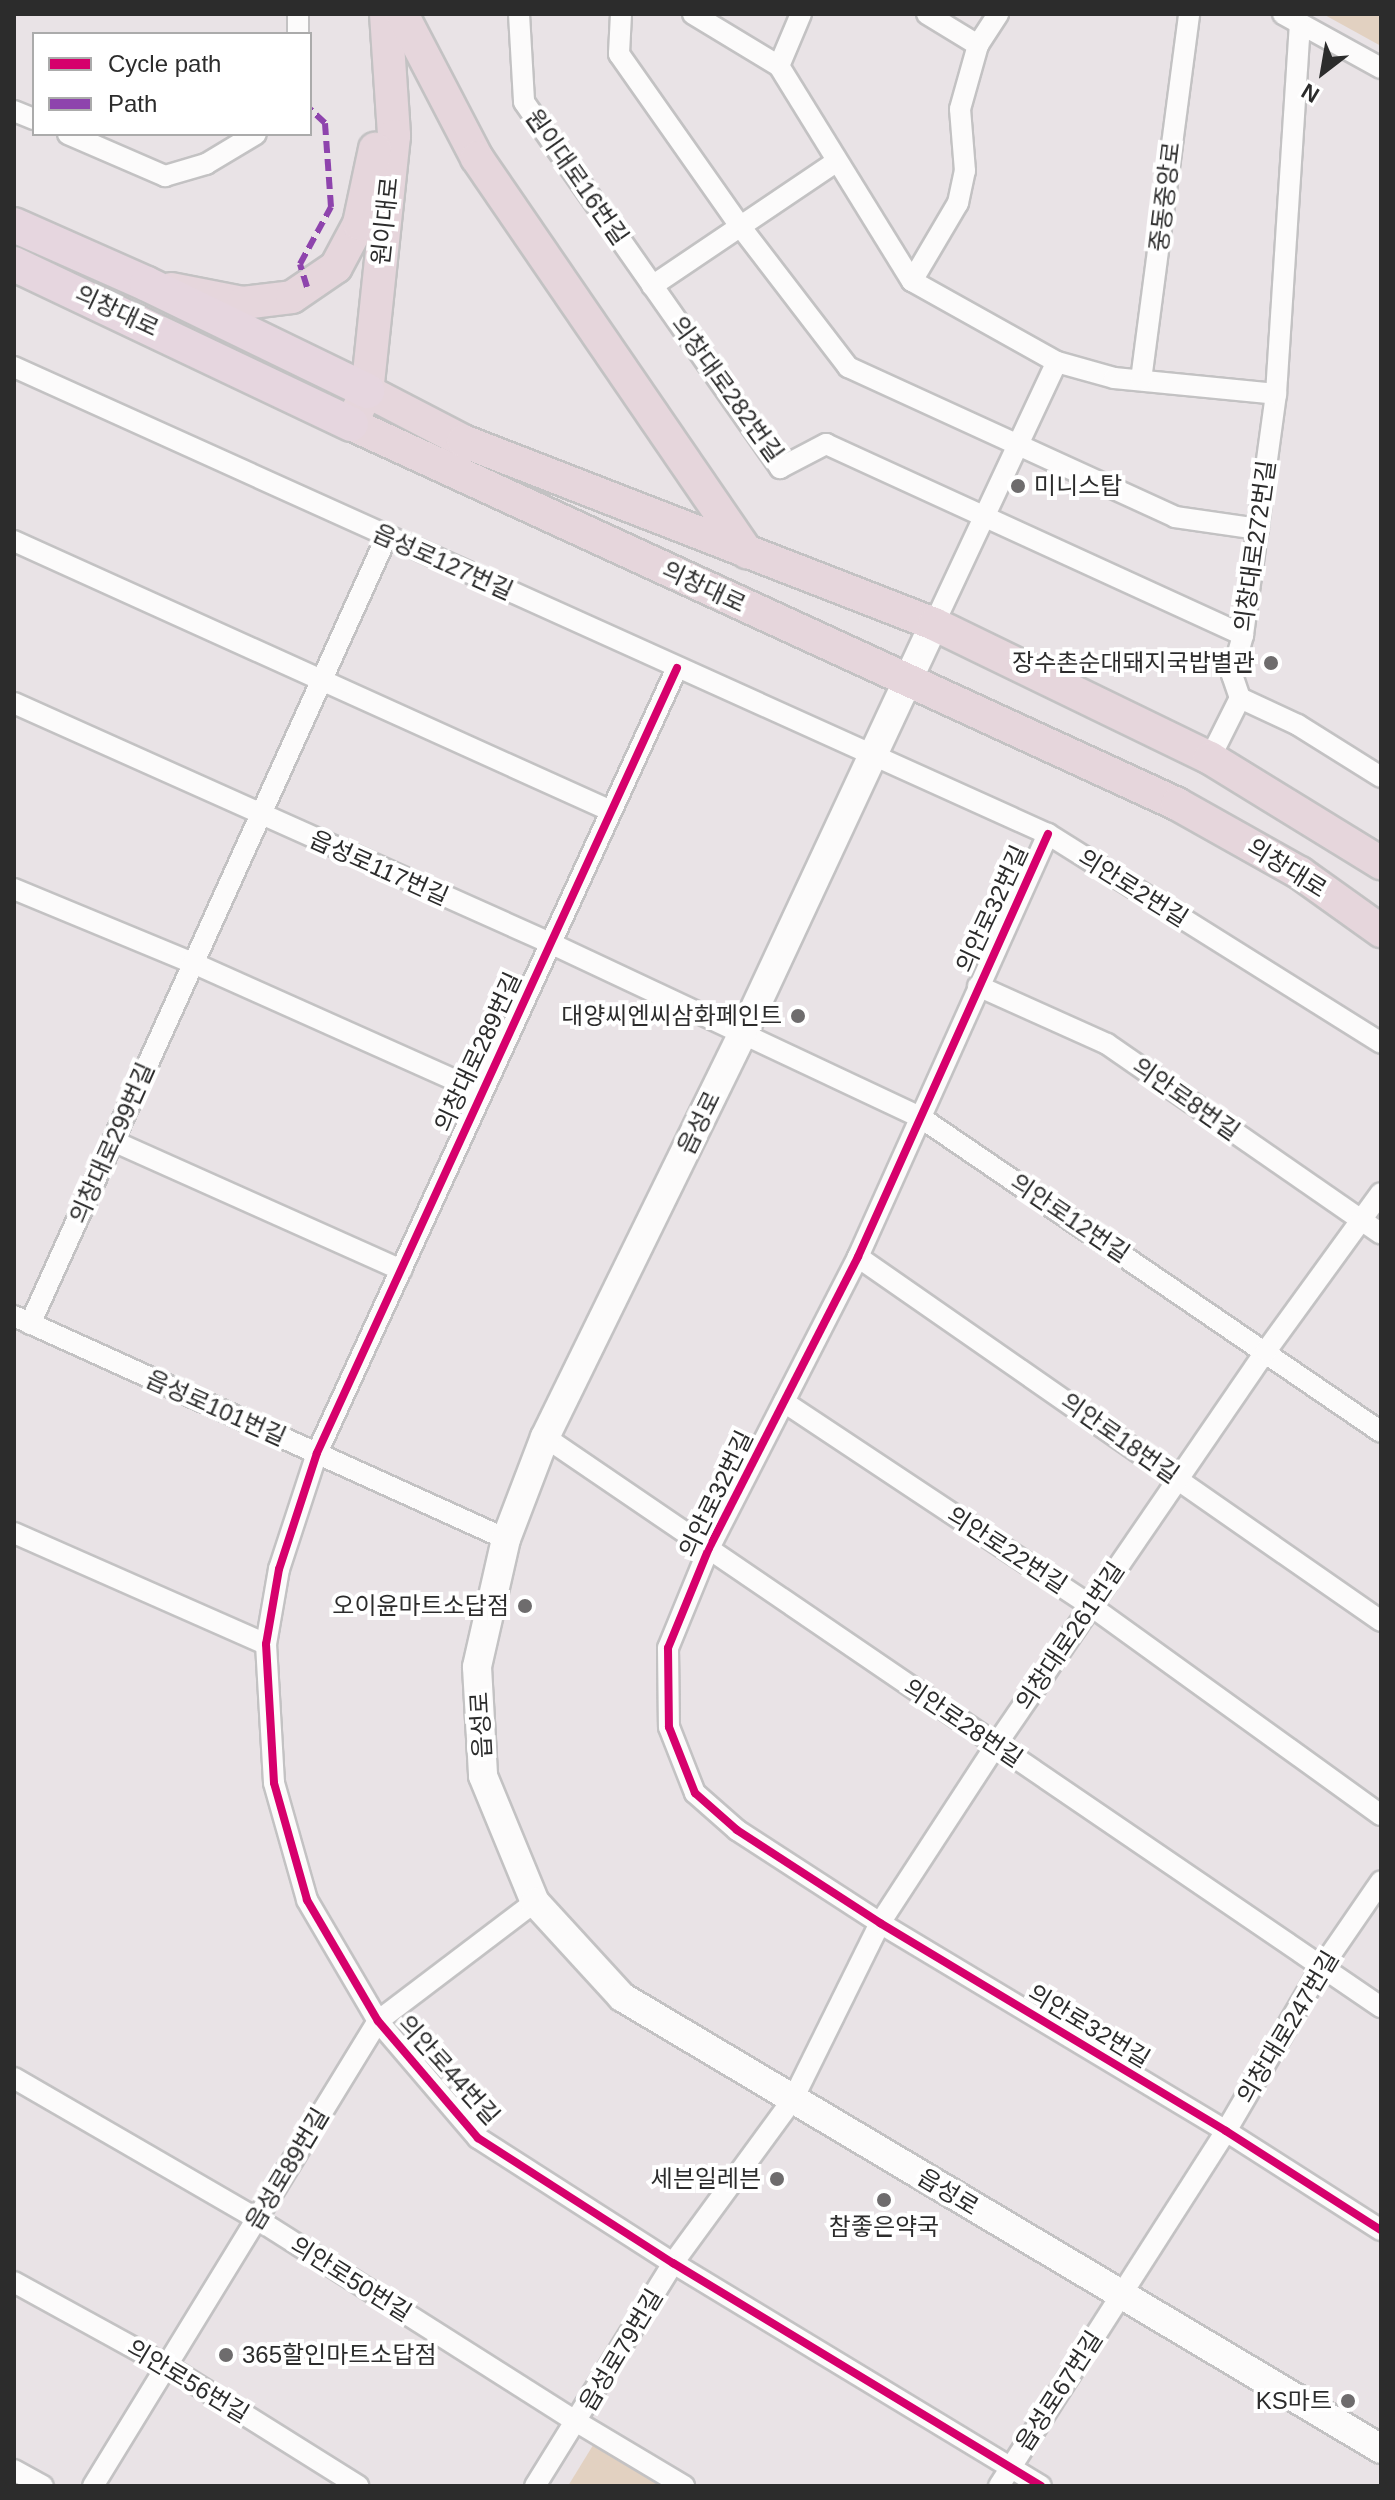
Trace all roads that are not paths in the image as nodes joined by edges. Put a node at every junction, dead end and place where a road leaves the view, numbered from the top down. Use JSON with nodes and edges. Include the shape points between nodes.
{"nodes":[{"id":1,"x":383,"y":14,"type":"edge"},
{"id":2,"x":402,"y":14,"type":"edge"},
{"id":3,"x":519,"y":14,"type":"edge"},
{"id":4,"x":621,"y":14,"type":"edge"},
{"id":5,"x":693,"y":14,"type":"edge"},
{"id":6,"x":801,"y":14,"type":"edge"},
{"id":7,"x":927,"y":14,"type":"edge"},
{"id":8,"x":998,"y":14,"type":"edge"},
{"id":9,"x":1189,"y":14,"type":"edge"},
{"id":10,"x":1292,"y":20,"type":"edge"},
{"id":11,"x":978,"y":45,"type":"junction"},
{"id":12,"x":779,"y":66,"type":"junction"},
{"id":13,"x":1381,"y":68,"type":"edge"},
{"id":14,"x":73,"y":136,"type":"edge"},
{"id":15,"x":253,"y":136,"type":"edge"},
{"id":16,"x":837,"y":161,"type":"junction"},
{"id":17,"x":14,"y":225,"type":"edge"},
{"id":18,"x":740,"y":226,"type":"junction"},
{"id":19,"x":14,"y":264,"type":"edge"},
{"id":20,"x":912,"y":281,"type":"junction"},
{"id":21,"x":147,"y":284,"type":"junction"},
{"id":22,"x":652,"y":286,"type":"junction"},
{"id":23,"x":1057,"y":362,"type":"junction"},
{"id":24,"x":14,"y":367,"type":"edge"},
{"id":25,"x":1141,"y":380,"type":"junction"},
{"id":26,"x":367,"y":391,"type":"junction"},
{"id":27,"x":1276,"y":394,"type":"junction"},
{"id":28,"x":351,"y":424,"type":"junction"},
{"id":29,"x":1017,"y":446,"type":"junction"},
{"id":30,"x":985,"y":515,"type":"junction"},
{"id":31,"x":1258,"y":529,"type":"junction"},
{"id":32,"x":387,"y":536,"type":"junction"},
{"id":33,"x":14,"y":541,"type":"edge"},
{"id":34,"x":747,"y":553,"type":"junction"},
{"id":35,"x":934,"y":624,"type":"junction"},
{"id":36,"x":1243,"y":635,"type":"junction"},
{"id":37,"x":677,"y":668,"type":"junction"},
{"id":38,"x":907,"y":680,"type":"junction"},
{"id":39,"x":321,"y":681,"type":"junction"},
{"id":40,"x":1240,"y":698,"type":"junction"},
{"id":41,"x":14,"y":703,"type":"edge"},
{"id":42,"x":873,"y":756,"type":"junction"},
{"id":43,"x":1210,"y":758,"type":"junction"},
{"id":44,"x":1381,"y":777,"type":"edge"},
{"id":45,"x":611,"y":811,"type":"junction"},
{"id":46,"x":260,"y":816,"type":"junction"},
{"id":47,"x":1048,"y":834,"type":"junction"},
{"id":48,"x":1381,"y":863,"type":"edge"},
{"id":49,"x":14,"y":889,"type":"edge"},
{"id":50,"x":1381,"y":931,"type":"edge"},
{"id":51,"x":550,"y":943,"type":"junction"},
{"id":52,"x":193,"y":963,"type":"junction"},
{"id":53,"x":978,"y":986,"type":"junction"},
{"id":54,"x":742,"y":1035,"type":"junction"},
{"id":55,"x":1381,"y":1043,"type":"edge"},
{"id":56,"x":482,"y":1092,"type":"junction"},
{"id":57,"x":920,"y":1117,"type":"junction"},
{"id":58,"x":113,"y":1141,"type":"junction"},
{"id":59,"x":1381,"y":1193,"type":"edge"},
{"id":60,"x":1361,"y":1220,"type":"junction"},
{"id":61,"x":1381,"y":1234,"type":"edge"},
{"id":62,"x":858,"y":1257,"type":"junction"},
{"id":63,"x":401,"y":1270,"type":"junction"},
{"id":64,"x":22,"y":1320,"type":"edge"},
{"id":65,"x":1266,"y":1351,"type":"junction"},
{"id":66,"x":784,"y":1402,"type":"junction"},
{"id":67,"x":1381,"y":1432,"type":"edge"},
{"id":68,"x":545,"y":1437,"type":"junction"},
{"id":69,"x":317,"y":1453,"type":"junction"},
{"id":70,"x":1178,"y":1478,"type":"junction"},
{"id":71,"x":14,"y":1533,"type":"edge"},
{"id":72,"x":506,"y":1539,"type":"junction"},
{"id":73,"x":709,"y":1548,"type":"junction"},
{"id":74,"x":1091,"y":1606,"type":"junction"},
{"id":75,"x":1381,"y":1621,"type":"edge"},
{"id":76,"x":266,"y":1644,"type":"junction"},
{"id":77,"x":996,"y":1745,"type":"junction"},
{"id":78,"x":1381,"y":1815,"type":"edge"},
{"id":79,"x":1381,"y":1881,"type":"edge"},
{"id":80,"x":535,"y":1902,"type":"junction"},
{"id":81,"x":880,"y":1923,"type":"junction"},
{"id":82,"x":1322,"y":1967,"type":"junction"},
{"id":83,"x":1381,"y":2007,"type":"edge"},
{"id":84,"x":378,"y":2021,"type":"junction"},
{"id":85,"x":14,"y":2078,"type":"edge"},
{"id":86,"x":793,"y":2099,"type":"junction"},
{"id":87,"x":1226,"y":2131,"type":"junction"},
{"id":88,"x":257,"y":2219,"type":"junction"},
{"id":89,"x":1381,"y":2230,"type":"edge"},
{"id":90,"x":673,"y":2263,"type":"junction"},
{"id":91,"x":14,"y":2282,"type":"edge"},
{"id":92,"x":1120,"y":2296,"type":"junction"},
{"id":93,"x":167,"y":2366,"type":"junction"},
{"id":94,"x":577,"y":2422,"type":"junction"},
{"id":95,"x":1381,"y":2449,"type":"edge"},
{"id":96,"x":14,"y":2470,"type":"edge"},
{"id":97,"x":1004,"y":2477,"type":"edge"},
{"id":98,"x":43,"y":2486,"type":"edge"},
{"id":99,"x":93,"y":2486,"type":"edge"},
{"id":100,"x":358,"y":2486,"type":"edge"},
{"id":101,"x":535,"y":2486,"type":"edge"},
{"id":102,"x":684,"y":2486,"type":"edge"},
{"id":103,"x":1041,"y":2486,"type":"edge"}],
"edges":[{"from":1,"to":21,"type":"main road","via":[[376,145],[359,224],[336,267],[292,297],[243,303]]},
{"from":1,"to":26,"type":"main road","name":"원이대로","via":[[394,136]]},
{"from":2,"to":34,"type":"main road","via":[[477,158]]},
{"from":3,"to":22,"type":"street","name":"원이대로16번길","via":[[524,102]]},
{"from":4,"to":18,"type":"street","via":[[619,54]]},
{"from":5,"to":12,"type":"street"},
{"from":6,"to":12,"type":"street"},
{"from":7,"to":11,"type":"street"},
{"from":8,"to":11,"type":"street"},
{"from":9,"to":25,"type":"street","name":"중동중앙로"},
{"from":10,"to":13,"type":"street"},
{"from":10,"to":27,"type":"street","name":"의창대로272번길"},
{"from":11,"to":20,"type":"street","via":[[960,109],[965,171],[958,203]]},
{"from":12,"to":16,"type":"street"},
{"from":14,"to":15,"type":"street","via":[[165,176],[206,164]]},
{"from":16,"to":18,"type":"street"},
{"from":16,"to":20,"type":"street"},
{"from":17,"to":21,"type":"highway","name":"의창대로"},
{"from":18,"to":22,"type":"street"},
{"from":18,"to":29,"type":"street","via":[[848,367]]},
{"from":19,"to":28,"type":"highway","name":"의창대로"},
{"from":20,"to":23,"type":"street"},
{"from":21,"to":26,"type":"highway","name":"의창대로"},
{"from":22,"to":30,"type":"street","name":"의창대로282번길","via":[[780,468],[826,444]]},
{"from":23,"to":25,"type":"street"},
{"from":23,"to":29,"type":"street"},
{"from":24,"to":32,"type":"street","name":"읍성로127번길"},
{"from":25,"to":27,"type":"street"},
{"from":26,"to":28,"type":"main road","name":"원이대로"},
{"from":26,"to":34,"type":"main road","name":"의창대로","via":[[463,441]]},
{"from":27,"to":31,"type":"street","name":"의창대로272번길"},
{"from":28,"to":38,"type":"main road","name":"의창대로"},
{"from":29,"to":30,"type":"street"},
{"from":29,"to":31,"type":"street","via":[[1175,517]]},
{"from":30,"to":35,"type":"street"},
{"from":30,"to":36,"type":"street","name":"의창대로282번길"},
{"from":31,"to":36,"type":"street","name":"의창대로272번길"},
{"from":32,"to":37,"type":"street","name":"읍성로127번길"},
{"from":32,"to":39,"type":"street","name":"의창대로299번길"},
{"from":33,"to":39,"type":"street"},
{"from":34,"to":35,"type":"main road","name":"의창대로"},
{"from":35,"to":38,"type":"main road","name":"읍성로"},
{"from":35,"to":43,"type":"main road","name":"의창대로"},
{"from":36,"to":40,"type":"street","name":"의창대로272번길","via":[[1232,675]]},
{"from":37,"to":42,"type":"street","name":"읍성로127번길"},
{"from":37,"to":45,"type":"street","name":"의창대로289번길"},
{"from":38,"to":42,"type":"main road","name":"읍성로"},
{"from":38,"to":50,"type":"main road","name":"의창대로","via":[[1177,804],[1300,873]]},
{"from":39,"to":45,"type":"street"},
{"from":39,"to":46,"type":"street","name":"의창대로299번길"},
{"from":40,"to":43,"type":"street"},
{"from":40,"to":44,"type":"street","via":[[1298,725]]},
{"from":41,"to":46,"type":"street","name":"읍성로117번길"},
{"from":42,"to":47,"type":"street","name":"의안로2번길"},
{"from":42,"to":54,"type":"main road","name":"읍성로"},
{"from":43,"to":48,"type":"main road","name":"의창대로"},
{"from":45,"to":51,"type":"street","name":"의창대로289번길"},
{"from":46,"to":51,"type":"street","name":"읍성로117번길"},
{"from":46,"to":52,"type":"street","name":"의창대로299번길"},
{"from":47,"to":53,"type":"street","name":"의안로32번길"},
{"from":47,"to":55,"type":"street","name":"의안로2번길"},
{"from":49,"to":52,"type":"street"},
{"from":51,"to":54,"type":"street","name":"읍성로117번길"},
{"from":51,"to":56,"type":"street","name":"의창대로289번길"},
{"from":52,"to":56,"type":"street","name":"의창대로289번길"},
{"from":52,"to":58,"type":"street","name":"의창대로299번길"},
{"from":53,"to":57,"type":"street","name":"의안로32번길"},
{"from":53,"to":60,"type":"street","name":"의안로8번길","via":[[1107,1044]]},
{"from":54,"to":57,"type":"street","name":"의안로12번길"},
{"from":54,"to":68,"type":"main road","name":"읍성로"},
{"from":56,"to":63,"type":"street","name":"의창대로289번길"},
{"from":57,"to":62,"type":"street","name":"의안로32번길"},
{"from":57,"to":65,"type":"street","name":"의안로12번길"},
{"from":58,"to":63,"type":"street"},
{"from":58,"to":64,"type":"street","name":"의창대로299번길"},
{"from":59,"to":60,"type":"street","name":"의창대로261번길"},
{"from":60,"to":61,"type":"street","name":"의안로8번길"},
{"from":60,"to":65,"type":"street","name":"의창대로261번길"},
{"from":62,"to":66,"type":"street","name":"의안로32번길"},
{"from":62,"to":70,"type":"street","name":"의안로18번길"},
{"from":63,"to":69,"type":"street","name":"의창대로289번길"},
{"from":64,"to":69,"type":"street","name":"읍성로101번길"},
{"from":65,"to":67,"type":"street","name":"의안로12번길"},
{"from":65,"to":70,"type":"street","name":"의창대로261번길"},
{"from":66,"to":73,"type":"street","name":"의안로32번길"},
{"from":66,"to":74,"type":"street","name":"의안로22번길"},
{"from":68,"to":72,"type":"main road","name":"읍성로"},
{"from":68,"to":73,"type":"street","name":"의안로28번길"},
{"from":69,"to":72,"type":"street","name":"읍성로101번길"},
{"from":69,"to":76,"type":"street","name":"의안로44번길","via":[[279,1569]]},
{"from":70,"to":74,"type":"street","name":"의창대로261번길"},
{"from":70,"to":75,"type":"street","name":"의안로18번길"},
{"from":71,"to":76,"type":"street"},
{"from":72,"to":80,"type":"main road","name":"읍성로","via":[[477,1667],[483,1776]]},
{"from":73,"to":77,"type":"street","name":"의안로28번길"},
{"from":73,"to":81,"type":"street","name":"의안로32번길","via":[[668,1648],[669,1727],[695,1793],[737,1830]]},
{"from":74,"to":77,"type":"street","name":"의창대로261번길"},
{"from":74,"to":78,"type":"street","name":"의안로22번길"},
{"from":76,"to":84,"type":"street","name":"의안로44번길","via":[[274,1783],[307,1900]]},
{"from":77,"to":81,"type":"street","name":"의창대로261번길"},
{"from":77,"to":82,"type":"street","name":"의안로28번길"},
{"from":79,"to":82,"type":"street","name":"의창대로247번길"},
{"from":80,"to":84,"type":"street","name":"읍성로89번길"},
{"from":80,"to":86,"type":"main road","name":"읍성로","via":[[622,1997]]},
{"from":81,"to":86,"type":"street","name":"의창대로261번길"},
{"from":81,"to":87,"type":"street","name":"의안로32번길"},
{"from":82,"to":83,"type":"street","name":"의안로28번길"},
{"from":82,"to":87,"type":"street","name":"의창대로247번길"},
{"from":84,"to":88,"type":"street","name":"읍성로89번길"},
{"from":84,"to":90,"type":"street","name":"의안로44번길","via":[[478,2138]]},
{"from":85,"to":88,"type":"street","name":"의안로50번길"},
{"from":86,"to":90,"type":"street","name":"읍성로79번길"},
{"from":86,"to":92,"type":"main road","name":"읍성로"},
{"from":87,"to":89,"type":"street","name":"의안로32번길"},
{"from":87,"to":92,"type":"street","name":"의창대로247번길"},
{"from":88,"to":93,"type":"street","name":"읍성로89번길"},
{"from":88,"to":94,"type":"street","name":"의안로50번길"},
{"from":90,"to":94,"type":"street","name":"읍성로79번길"},
{"from":90,"to":97,"type":"street","name":"의안로44번길"},
{"from":91,"to":93,"type":"street","name":"의안로56번길"},
{"from":92,"to":95,"type":"main road","name":"읍성로"},
{"from":92,"to":97,"type":"street","name":"읍성로67번길"},
{"from":93,"to":99,"type":"street","name":"읍성로89번길"},
{"from":93,"to":100,"type":"street","name":"의안로56번길"},
{"from":94,"to":101,"type":"street","name":"읍성로79번길"},
{"from":94,"to":102,"type":"street","name":"의안로50번길"},
{"from":96,"to":98,"type":"street"},
{"from":97,"to":103,"type":"street","name":"의안로44번길"}]}
